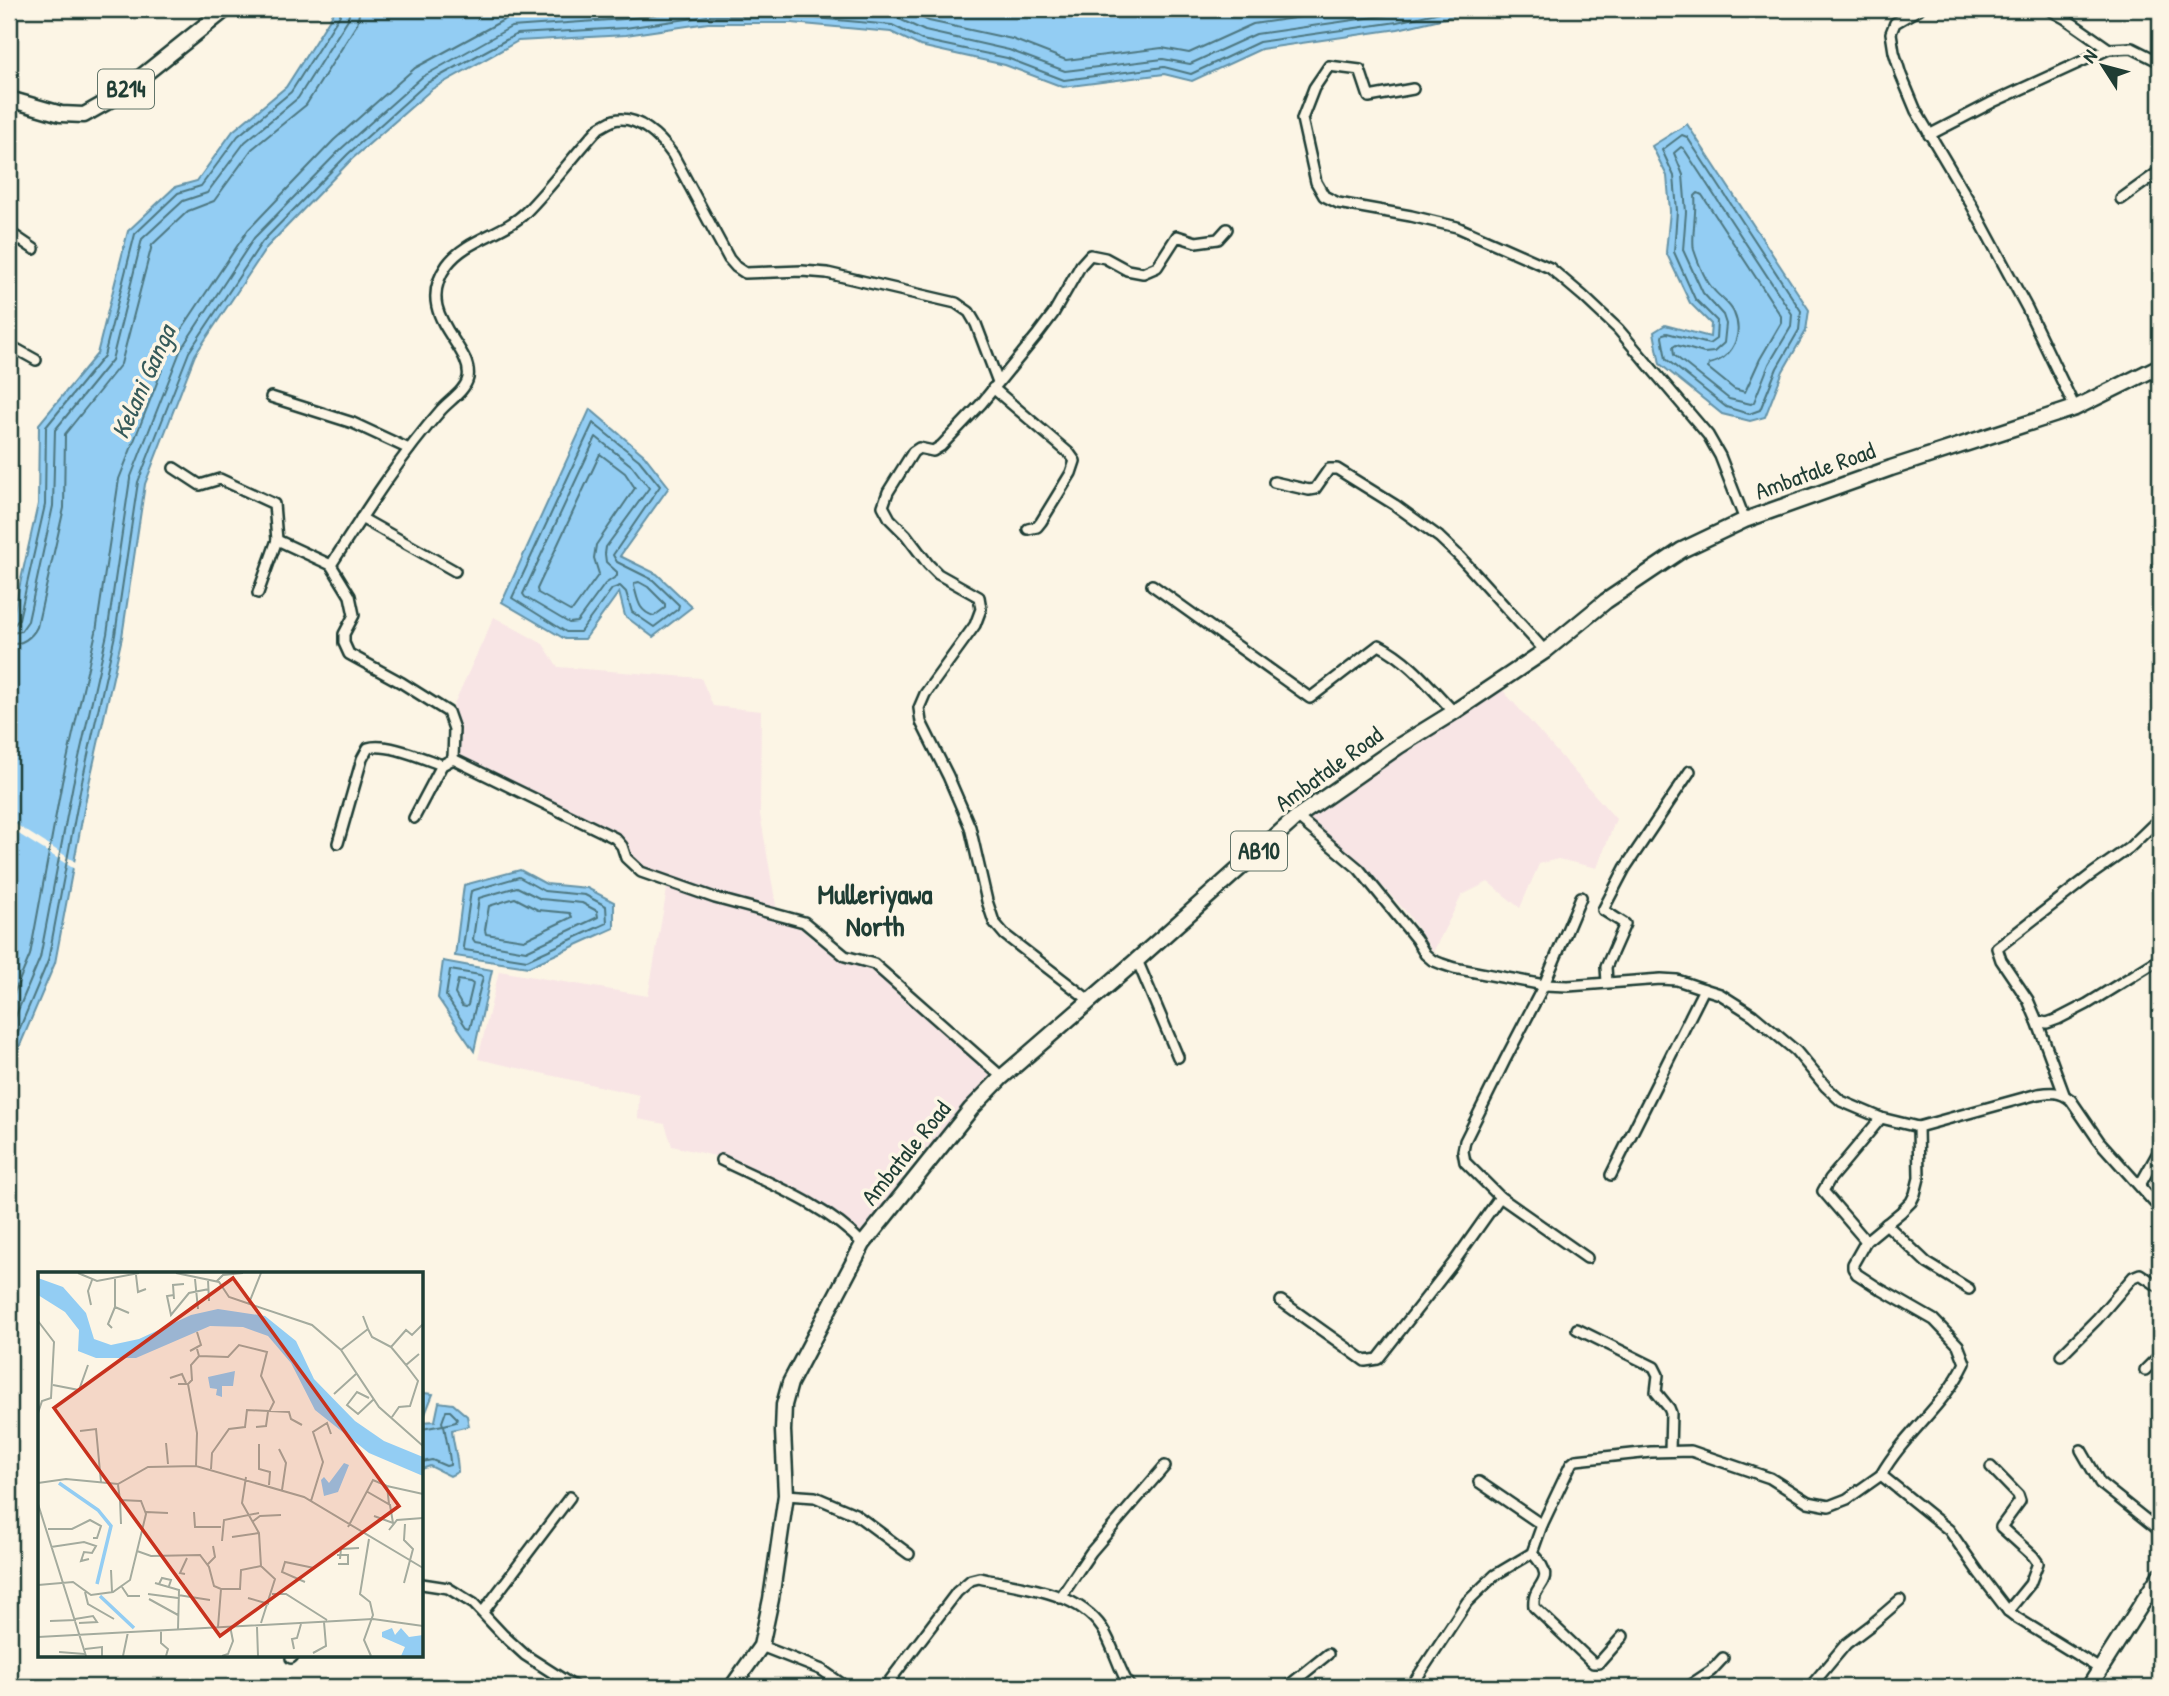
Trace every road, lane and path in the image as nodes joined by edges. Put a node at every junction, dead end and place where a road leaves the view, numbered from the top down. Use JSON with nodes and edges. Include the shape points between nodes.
{"nodes":[{"id":1,"x":226,"y":9,"type":"edge"},
{"id":2,"x":1919,"y":9,"type":"edge"},
{"id":3,"x":2048,"y":9,"type":"edge"},
{"id":4,"x":2109,"y":49,"type":"junction"},
{"id":5,"x":2160,"y":62,"type":"edge"},
{"id":6,"x":1413,"y":89,"type":"dead end"},
{"id":7,"x":9,"y":99,"type":"edge"},
{"id":8,"x":1929,"y":135,"type":"junction"},
{"id":9,"x":2160,"y":172,"type":"edge"},
{"id":10,"x":2121,"y":199,"type":"dead end"},
{"id":11,"x":1227,"y":229,"type":"dead end"},
{"id":12,"x":9,"y":232,"type":"edge"},
{"id":13,"x":34,"y":249,"type":"dead end"},
{"id":14,"x":9,"y":345,"type":"edge"},
{"id":15,"x":36,"y":360,"type":"dead end"},
{"id":16,"x":2160,"y":366,"type":"edge"},
{"id":17,"x":996,"y":385,"type":"junction"},
{"id":18,"x":271,"y":397,"type":"dead end"},
{"id":19,"x":2075,"y":408,"type":"junction"},
{"id":20,"x":409,"y":449,"type":"junction"},
{"id":21,"x":174,"y":468,"type":"dead end"},
{"id":22,"x":1274,"y":482,"type":"dead end"},
{"id":23,"x":361,"y":518,"type":"junction"},
{"id":24,"x":1745,"y":520,"type":"junction"},
{"id":25,"x":1028,"y":529,"type":"dead end"},
{"id":26,"x":277,"y":540,"type":"junction"},
{"id":27,"x":331,"y":565,"type":"junction"},
{"id":28,"x":455,"y":572,"type":"dead end"},
{"id":29,"x":1152,"y":585,"type":"dead end"},
{"id":30,"x":258,"y":593,"type":"dead end"},
{"id":31,"x":1545,"y":651,"type":"junction"},
{"id":32,"x":1454,"y":712,"type":"junction"},
{"id":33,"x":453,"y":760,"type":"junction"},
{"id":34,"x":442,"y":765,"type":"junction"},
{"id":35,"x":1690,"y":771,"type":"dead end"},
{"id":36,"x":1297,"y":817,"type":"junction"},
{"id":37,"x":414,"y":818,"type":"dead end"},
{"id":38,"x":2160,"y":818,"type":"edge"},
{"id":39,"x":338,"y":843,"type":"dead end"},
{"id":40,"x":1581,"y":897,"type":"dead end"},
{"id":41,"x":2160,"y":959,"type":"edge"},
{"id":42,"x":1137,"y":960,"type":"junction"},
{"id":43,"x":1607,"y":982,"type":"junction"},
{"id":44,"x":1544,"y":985,"type":"junction"},
{"id":45,"x":1704,"y":989,"type":"junction"},
{"id":46,"x":1089,"y":1000,"type":"junction"},
{"id":47,"x":2037,"y":1021,"type":"junction"},
{"id":48,"x":1178,"y":1057,"type":"dead end"},
{"id":49,"x":1002,"y":1077,"type":"junction"},
{"id":50,"x":2064,"y":1094,"type":"junction"},
{"id":51,"x":1881,"y":1118,"type":"junction"},
{"id":52,"x":1918,"y":1127,"type":"junction"},
{"id":53,"x":2160,"y":1149,"type":"edge"},
{"id":54,"x":721,"y":1160,"type":"dead end"},
{"id":55,"x":1611,"y":1175,"type":"dead end"},
{"id":56,"x":2140,"y":1185,"type":"junction"},
{"id":57,"x":1500,"y":1197,"type":"junction"},
{"id":58,"x":2160,"y":1209,"type":"edge"},
{"id":59,"x":1886,"y":1224,"type":"junction"},
{"id":60,"x":1866,"y":1241,"type":"junction"},
{"id":61,"x":863,"y":1244,"type":"junction"},
{"id":62,"x":1587,"y":1258,"type":"dead end"},
{"id":63,"x":2160,"y":1283,"type":"edge"},
{"id":64,"x":1969,"y":1289,"type":"dead end"},
{"id":65,"x":1280,"y":1301,"type":"dead end"},
{"id":66,"x":1577,"y":1329,"type":"dead end"},
{"id":67,"x":2160,"y":1354,"type":"edge"},
{"id":68,"x":2061,"y":1355,"type":"dead end"},
{"id":69,"x":2145,"y":1370,"type":"dead end"},
{"id":70,"x":2081,"y":1450,"type":"dead end"},
{"id":71,"x":1670,"y":1451,"type":"junction"},
{"id":72,"x":1166,"y":1466,"type":"dead end"},
{"id":73,"x":1991,"y":1467,"type":"dead end"},
{"id":74,"x":1881,"y":1475,"type":"junction"},
{"id":75,"x":1479,"y":1482,"type":"dead end"},
{"id":76,"x":786,"y":1495,"type":"junction"},
{"id":77,"x":570,"y":1497,"type":"dead end"},
{"id":78,"x":1542,"y":1525,"type":"junction"},
{"id":79,"x":2160,"y":1531,"type":"edge"},
{"id":80,"x":1532,"y":1553,"type":"junction"},
{"id":81,"x":909,"y":1554,"type":"dead end"},
{"id":82,"x":424,"y":1584,"type":"edge"},
{"id":83,"x":2158,"y":1584,"type":"edge"},
{"id":84,"x":1060,"y":1598,"type":"junction"},
{"id":85,"x":1899,"y":1600,"type":"dead end"},
{"id":86,"x":2008,"y":1611,"type":"junction"},
{"id":87,"x":483,"y":1612,"type":"junction"},
{"id":88,"x":1623,"y":1636,"type":"dead end"},
{"id":89,"x":761,"y":1646,"type":"junction"},
{"id":90,"x":1328,"y":1654,"type":"dead end"},
{"id":91,"x":1723,"y":1658,"type":"dead end"},
{"id":92,"x":2100,"y":1669,"type":"junction"},
{"id":93,"x":575,"y":1687,"type":"edge"},
{"id":94,"x":732,"y":1687,"type":"edge"},
{"id":95,"x":846,"y":1687,"type":"edge"},
{"id":96,"x":885,"y":1687,"type":"edge"},
{"id":97,"x":1130,"y":1687,"type":"edge"},
{"id":98,"x":1287,"y":1687,"type":"edge"},
{"id":99,"x":1411,"y":1687,"type":"edge"},
{"id":100,"x":1687,"y":1687,"type":"edge"},
{"id":101,"x":1810,"y":1687,"type":"edge"},
{"id":102,"x":2089,"y":1687,"type":"edge"}],
"edges":[{"from":1,"to":7,"type":"main road","number":"B214","via":[[116,97],[84,116]]},
{"from":2,"to":8,"type":"street","via":[[1895,23],[1891,33],[1901,75]]},
{"from":3,"to":4,"type":"street"},
{"from":4,"to":5,"type":"street","via":[[2132,48]]},
{"from":4,"to":8,"type":"street"},
{"from":6,"to":24,"type":"street","via":[[1369,97],[1360,70],[1329,66],[1302,119],[1316,182],[1324,196],[1338,203],[1457,227],[1550,268],[1618,330],[1708,435]]},
{"from":8,"to":19,"type":"street","via":[[2027,308]]},
{"from":9,"to":10,"type":"street"},
{"from":11,"to":17,"type":"street","via":[[1218,239],[1196,242],[1177,236],[1157,267],[1143,273],[1090,255],[1053,314]]},
{"from":12,"to":13,"type":"street"},
{"from":14,"to":15,"type":"street"},
{"from":16,"to":19,"type":"main road","name":"Ambatale Road","number":"AB10"},
{"from":17,"to":20,"type":"street","via":[[976,324],[956,303],[827,273],[746,273],[736,268],[664,143],[632,120],[615,120],[599,128],[525,213],[447,265],[437,288],[437,307],[469,375],[465,387]]},
{"from":17,"to":25,"type":"street","via":[[1075,461],[1041,522]]},
{"from":17,"to":46,"type":"street","via":[[941,446],[913,452],[883,506],[933,569],[979,597],[981,609],[975,625],[919,708],[920,722],[970,827],[993,922]]},
{"from":18,"to":20,"type":"street","via":[[353,423]]},
{"from":19,"to":24,"type":"main road","name":"Ambatale Road","number":"AB10"},
{"from":20,"to":23,"type":"street"},
{"from":21,"to":26,"type":"street","via":[[200,485],[220,479],[274,504]]},
{"from":22,"to":31,"type":"street","via":[[1315,489],[1329,469],[1337,469],[1395,505],[1460,557]]},
{"from":23,"to":27,"type":"street"},
{"from":23,"to":28,"type":"street"},
{"from":24,"to":31,"type":"main road","name":"Ambatale Road","number":"AB10","via":[[1655,567]]},
{"from":26,"to":27,"type":"street"},
{"from":26,"to":30,"type":"street"},
{"from":27,"to":33,"type":"street","via":[[350,596],[354,615],[344,634],[349,654],[448,712],[454,729]]},
{"from":29,"to":32,"type":"street","via":[[1310,698],[1379,645],[1417,674]]},
{"from":31,"to":32,"type":"main road","name":"Ambatale Road","number":"AB10"},
{"from":32,"to":36,"type":"main road","name":"Ambatale Road","number":"AB10"},
{"from":33,"to":34,"type":"street"},
{"from":33,"to":49,"type":"street","via":[[615,838],[641,872],[804,922],[845,956],[874,964]]},
{"from":34,"to":37,"type":"street"},
{"from":34,"to":39,"type":"street","via":[[368,748]]},
{"from":35,"to":43,"type":"street","via":[[1625,868],[1603,910],[1625,924],[1606,967]]},
{"from":36,"to":42,"type":"main road","name":"Ambatale Road","number":"AB10"},
{"from":36,"to":44,"type":"street","via":[[1359,869],[1432,960]]},
{"from":38,"to":47,"type":"street","via":[[2129,848],[1997,948]]},
{"from":40,"to":44,"type":"street"},
{"from":41,"to":47,"type":"street","via":[[2087,1004],[2047,1023]]},
{"from":42,"to":46,"type":"main road","name":"Ambatale Road","number":"AB10"},
{"from":42,"to":48,"type":"street"},
{"from":43,"to":44,"type":"street"},
{"from":43,"to":45,"type":"street","via":[[1677,980]]},
{"from":44,"to":57,"type":"street","via":[[1465,1141],[1465,1162]]},
{"from":45,"to":51,"type":"street","via":[[1753,1015],[1796,1051],[1841,1101]]},
{"from":45,"to":55,"type":"street"},
{"from":46,"to":49,"type":"main road","name":"Ambatale Road","number":"AB10"},
{"from":47,"to":50,"type":"street"},
{"from":49,"to":61,"type":"main road","name":"Ambatale Road","number":"AB10"},
{"from":50,"to":52,"type":"street","via":[[2038,1094]]},
{"from":50,"to":56,"type":"street","via":[[2111,1156]]},
{"from":51,"to":52,"type":"street"},
{"from":51,"to":60,"type":"street","via":[[1823,1191]]},
{"from":52,"to":59,"type":"street","via":[[1915,1194]]},
{"from":53,"to":56,"type":"street"},
{"from":54,"to":61,"type":"street","via":[[818,1209]]},
{"from":56,"to":58,"type":"street"},
{"from":57,"to":62,"type":"street"},
{"from":57,"to":65,"type":"street","via":[[1378,1359],[1365,1361]]},
{"from":59,"to":60,"type":"street"},
{"from":59,"to":64,"type":"street","via":[[1927,1263]]},
{"from":60,"to":74,"type":"street","via":[[1853,1269],[1934,1320],[1958,1345],[1965,1363],[1958,1379],[1893,1454]]},
{"from":61,"to":76,"type":"main road","name":"Ambatale Road","number":"AB10","via":[[790,1383],[783,1431]]},
{"from":63,"to":68,"type":"street","via":[[2158,1286],[2140,1274],[2133,1277]]},
{"from":66,"to":71,"type":"street","via":[[1654,1367],[1656,1392],[1671,1413]]},
{"from":67,"to":69,"type":"street"},
{"from":70,"to":79,"type":"street","via":[[2100,1483]]},
{"from":71,"to":74,"type":"street","via":[[1691,1451],[1736,1465],[1770,1478],[1808,1502],[1829,1506]]},
{"from":71,"to":78,"type":"street","via":[[1576,1460]]},
{"from":72,"to":84,"type":"street","via":[[1091,1552]]},
{"from":73,"to":86,"type":"street","via":[[2020,1501],[2001,1527],[2038,1563],[2030,1584]]},
{"from":74,"to":86,"type":"street","via":[[1949,1530]]},
{"from":75,"to":78,"type":"street"},
{"from":76,"to":81,"type":"street","via":[[815,1497],[855,1514]]},
{"from":76,"to":89,"type":"main road","name":"Ambatale Road","number":"AB10"},
{"from":77,"to":87,"type":"street"},
{"from":78,"to":80,"type":"street"},
{"from":80,"to":88,"type":"street","via":[[1545,1575],[1534,1607],[1594,1663]]},
{"from":80,"to":99,"type":"street","via":[[1495,1575],[1467,1602]]},
{"from":82,"to":87,"type":"street","via":[[448,1588]]},
{"from":83,"to":92,"type":"main road"},
{"from":84,"to":96,"type":"street","via":[[979,1578],[971,1580]]},
{"from":84,"to":97,"type":"street","via":[[1089,1613],[1103,1630]]},
{"from":85,"to":101,"type":"street","via":[[1846,1644]]},
{"from":86,"to":92,"type":"street"},
{"from":87,"to":93,"type":"street","via":[[525,1655]]},
{"from":89,"to":94,"type":"main road","name":"Ambatale Road","number":"AB10"},
{"from":89,"to":95,"type":"street","via":[[822,1670]]},
{"from":90,"to":98,"type":"street"},
{"from":91,"to":100,"type":"street"},
{"from":92,"to":102,"type":"main road"}]}
